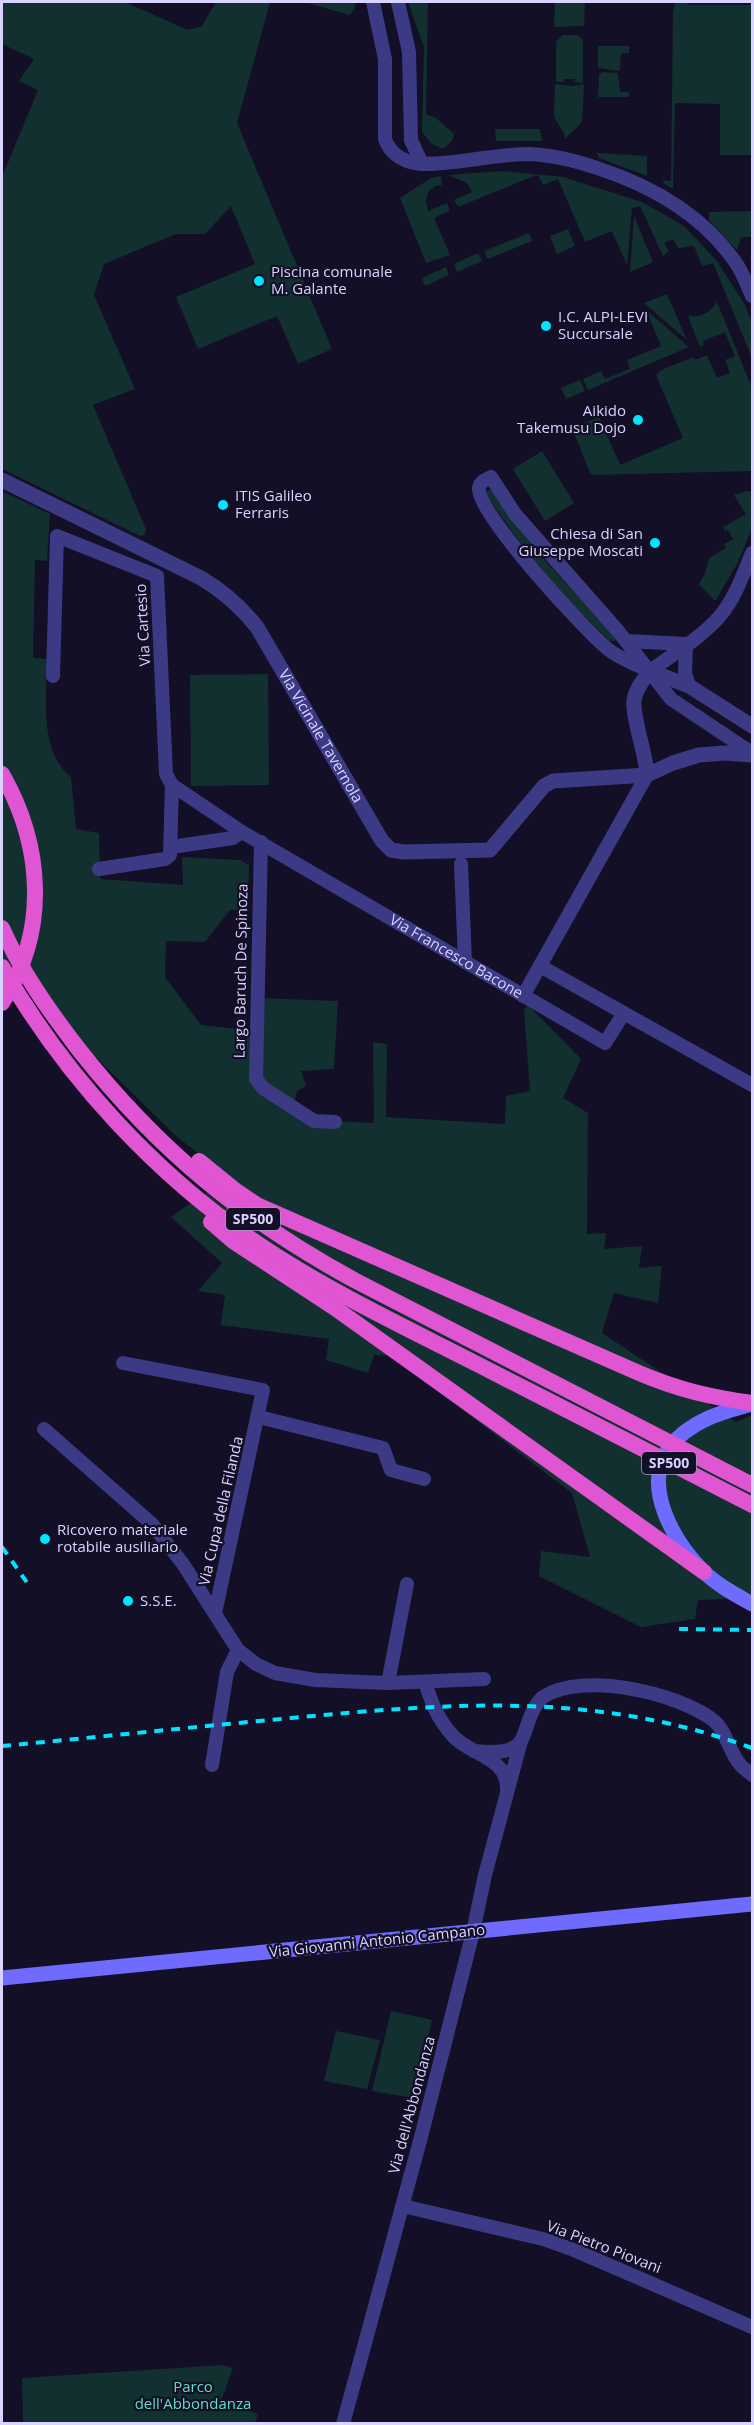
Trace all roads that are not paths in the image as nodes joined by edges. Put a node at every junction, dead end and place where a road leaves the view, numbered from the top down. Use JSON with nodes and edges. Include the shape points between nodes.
{"nodes":[{"id":1,"x":373,"y":2,"type":"edge"},
{"id":2,"x":398,"y":2,"type":"edge"},
{"id":3,"x":422,"y":164,"type":"junction"},
{"id":4,"x":753,"y":296,"type":"edge"},
{"id":5,"x":2,"y":480,"type":"edge"},
{"id":6,"x":753,"y":554,"type":"edge"},
{"id":7,"x":626,"y":641,"type":"junction"},
{"id":8,"x":686,"y":644,"type":"junction"},
{"id":9,"x":650,"y":671,"type":"junction"},
{"id":10,"x":53,"y":676,"type":"dead end"},
{"id":11,"x":689,"y":686,"type":"junction"},
{"id":12,"x":753,"y":726,"type":"edge"},
{"id":13,"x":753,"y":754,"type":"edge"},
{"id":14,"x":2,"y":774,"type":"edge"},
{"id":15,"x":647,"y":775,"type":"junction"},
{"id":16,"x":172,"y":785,"type":"junction"},
{"id":17,"x":242,"y":832,"type":"junction"},
{"id":18,"x":261,"y":842,"type":"junction"},
{"id":19,"x":171,"y":848,"type":"junction"},
{"id":20,"x":461,"y":864,"type":"dead end"},
{"id":21,"x":99,"y":870,"type":"dead end"},
{"id":22,"x":2,"y":928,"type":"edge"},
{"id":23,"x":465,"y":962,"type":"junction"},
{"id":24,"x":540,"y":966,"type":"junction"},
{"id":25,"x":2,"y":967,"type":"edge"},
{"id":26,"x":523,"y":996,"type":"junction"},
{"id":27,"x":2,"y":1003,"type":"edge"},
{"id":28,"x":624,"y":1013,"type":"junction"},
{"id":29,"x":753,"y":1085,"type":"edge"},
{"id":30,"x":137,"y":1117,"type":"junction"},
{"id":31,"x":335,"y":1122,"type":"dead end"},
{"id":32,"x":172,"y":1176,"type":"junction"},
{"id":33,"x":123,"y":1363,"type":"dead end"},
{"id":34,"x":753,"y":1403,"type":"edge"},
{"id":35,"x":259,"y":1417,"type":"junction"},
{"id":36,"x":44,"y":1429,"type":"dead end"},
{"id":37,"x":424,"y":1479,"type":"dead end"},
{"id":38,"x":753,"y":1485,"type":"edge"},
{"id":39,"x":753,"y":1505,"type":"edge"},
{"id":40,"x":704,"y":1572,"type":"junction"},
{"id":41,"x":407,"y":1584,"type":"dead end"},
{"id":42,"x":753,"y":1604,"type":"edge"},
{"id":43,"x":215,"y":1613,"type":"junction"},
{"id":44,"x":238,"y":1650,"type":"junction"},
{"id":45,"x":484,"y":1679,"type":"dead end"},
{"id":46,"x":425,"y":1682,"type":"junction"},
{"id":47,"x":388,"y":1683,"type":"junction"},
{"id":48,"x":521,"y":1742,"type":"junction"},
{"id":49,"x":474,"y":1750,"type":"junction"},
{"id":50,"x":212,"y":1765,"type":"dead end"},
{"id":51,"x":753,"y":1775,"type":"edge"},
{"id":52,"x":506,"y":1794,"type":"junction"},
{"id":53,"x":753,"y":1904,"type":"edge"},
{"id":54,"x":473,"y":1932,"type":"junction"},
{"id":55,"x":2,"y":1978,"type":"edge"},
{"id":56,"x":403,"y":2206,"type":"junction"},
{"id":57,"x":753,"y":2327,"type":"edge"},
{"id":58,"x":343,"y":2424,"type":"edge"}],
"edges":[{"from":1,"to":3,"type":"street","via":[[385,59],[387,146],[396,155]]},
{"from":2,"to":3,"type":"street","via":[[409,52],[411,140]]},
{"from":3,"to":4,"type":"street","via":[[531,154],[576,161],[641,184],[666,196],[697,219],[736,264]]},
{"from":5,"to":15,"type":"street","name":"Via Vicinale Tavernola","via":[[201,578],[244,611],[391,850],[490,850],[548,782]]},
{"from":6,"to":8,"type":"street","via":[[720,616]]},
{"from":7,"to":8,"type":"street"},
{"from":7,"to":9,"type":"street"},
{"from":7,"to":9,"type":"street","via":[[515,514],[491,477],[482,482],[480,495],[498,526],[565,608],[608,650]]},
{"from":8,"to":9,"type":"street"},
{"from":8,"to":11,"type":"street","via":[[685,673]]},
{"from":9,"to":11,"type":"street"},
{"from":9,"to":13,"type":"street","via":[[671,699]]},
{"from":9,"to":15,"type":"street","via":[[634,698]]},
{"from":10,"to":16,"type":"street","name":"Via Cartesio","via":[[57,536],[157,576],[166,774]]},
{"from":11,"to":12,"type":"street"},
{"from":13,"to":15,"type":"street","via":[[699,755]]},
{"from":14,"to":27,"type":"highway","via":[[27,830],[36,875],[34,919],[26,955]]},
{"from":15,"to":24,"type":"street","name":"Via Francesco Bacone"},
{"from":16,"to":17,"type":"street","name":"Via Francesco Bacone"},
{"from":16,"to":19,"type":"street","name":"Via Cartesio"},
{"from":17,"to":18,"type":"street","name":"Via Francesco Bacone"},
{"from":17,"to":19,"type":"street","via":[[233,838]]},
{"from":18,"to":23,"type":"street","name":"Via Francesco Bacone"},
{"from":18,"to":31,"type":"street","name":"Largo Baruch De Spinoza","via":[[256,1079],[263,1088],[314,1121]]},
{"from":19,"to":21,"type":"street","via":[[165,859]]},
{"from":20,"to":23,"type":"street"},
{"from":22,"to":30,"type":"highway","number":"SP500","via":[[57,1021]]},
{"from":23,"to":26,"type":"street","name":"Via Francesco Bacone"},
{"from":24,"to":26,"type":"street","name":"Via Francesco Bacone"},
{"from":24,"to":28,"type":"street"},
{"from":25,"to":32,"type":"highway","number":"SP500","via":[[40,1028],[79,1078]]},
{"from":26,"to":28,"type":"street","via":[[605,1043]]},
{"from":28,"to":29,"type":"street"},
{"from":30,"to":34,"type":"highway","via":[[236,1191],[288,1219],[676,1388]]},
{"from":30,"to":38,"type":"highway","number":"SP500","via":[[211,1187],[283,1239],[356,1281]]},
{"from":32,"to":39,"type":"highway","number":"SP500","via":[[232,1225],[302,1271]]},
{"from":32,"to":40,"type":"highway","via":[[203,1215],[233,1241],[335,1308]]},
{"from":33,"to":35,"type":"street","name":"Via Cupa della Filanda","via":[[263,1390]]},
{"from":34,"to":40,"type":"main road","via":[[698,1422],[668,1449],[661,1470],[659,1493],[667,1519]]},
{"from":35,"to":37,"type":"street","via":[[383,1448],[391,1470]]},
{"from":35,"to":43,"type":"street","name":"Via Cupa della Filanda"},
{"from":36,"to":43,"type":"street","name":"Via Cupa della Filanda","via":[[152,1524]]},
{"from":40,"to":42,"type":"main road"},
{"from":41,"to":47,"type":"street"},
{"from":43,"to":44,"type":"street","name":"Via Cupa della Filanda"},
{"from":44,"to":47,"type":"street","name":"Via Cupa della Filanda","via":[[275,1672],[315,1680]]},
{"from":44,"to":50,"type":"street","via":[[227,1672]]},
{"from":45,"to":46,"type":"street","name":"Via Cupa della Filanda"},
{"from":46,"to":47,"type":"street","name":"Via Cupa della Filanda"},
{"from":46,"to":49,"type":"street","via":[[435,1714],[453,1736]]},
{"from":48,"to":49,"type":"street","via":[[506,1750]]},
{"from":48,"to":51,"type":"street","via":[[530,1714],[542,1697],[568,1688],[614,1685],[694,1707],[716,1722],[739,1764]]},
{"from":48,"to":52,"type":"street","name":"Via dell'Abbondanza"},
{"from":49,"to":52,"type":"street","name":"Via dell'Abbondanza","via":[[499,1765],[505,1775]]},
{"from":52,"to":54,"type":"street","name":"Via dell'Abbondanza"},
{"from":53,"to":54,"type":"main road","name":"Via Giovanni Antonio Campano"},
{"from":54,"to":55,"type":"main road","name":"Via Giovanni Antonio Campano"},
{"from":54,"to":56,"type":"street","name":"Via dell'Abbondanza"},
{"from":56,"to":57,"type":"street","name":"Via Pietro Piovani","via":[[563,2247]]},
{"from":56,"to":58,"type":"street","name":"Via dell'Abbondanza"}]}
